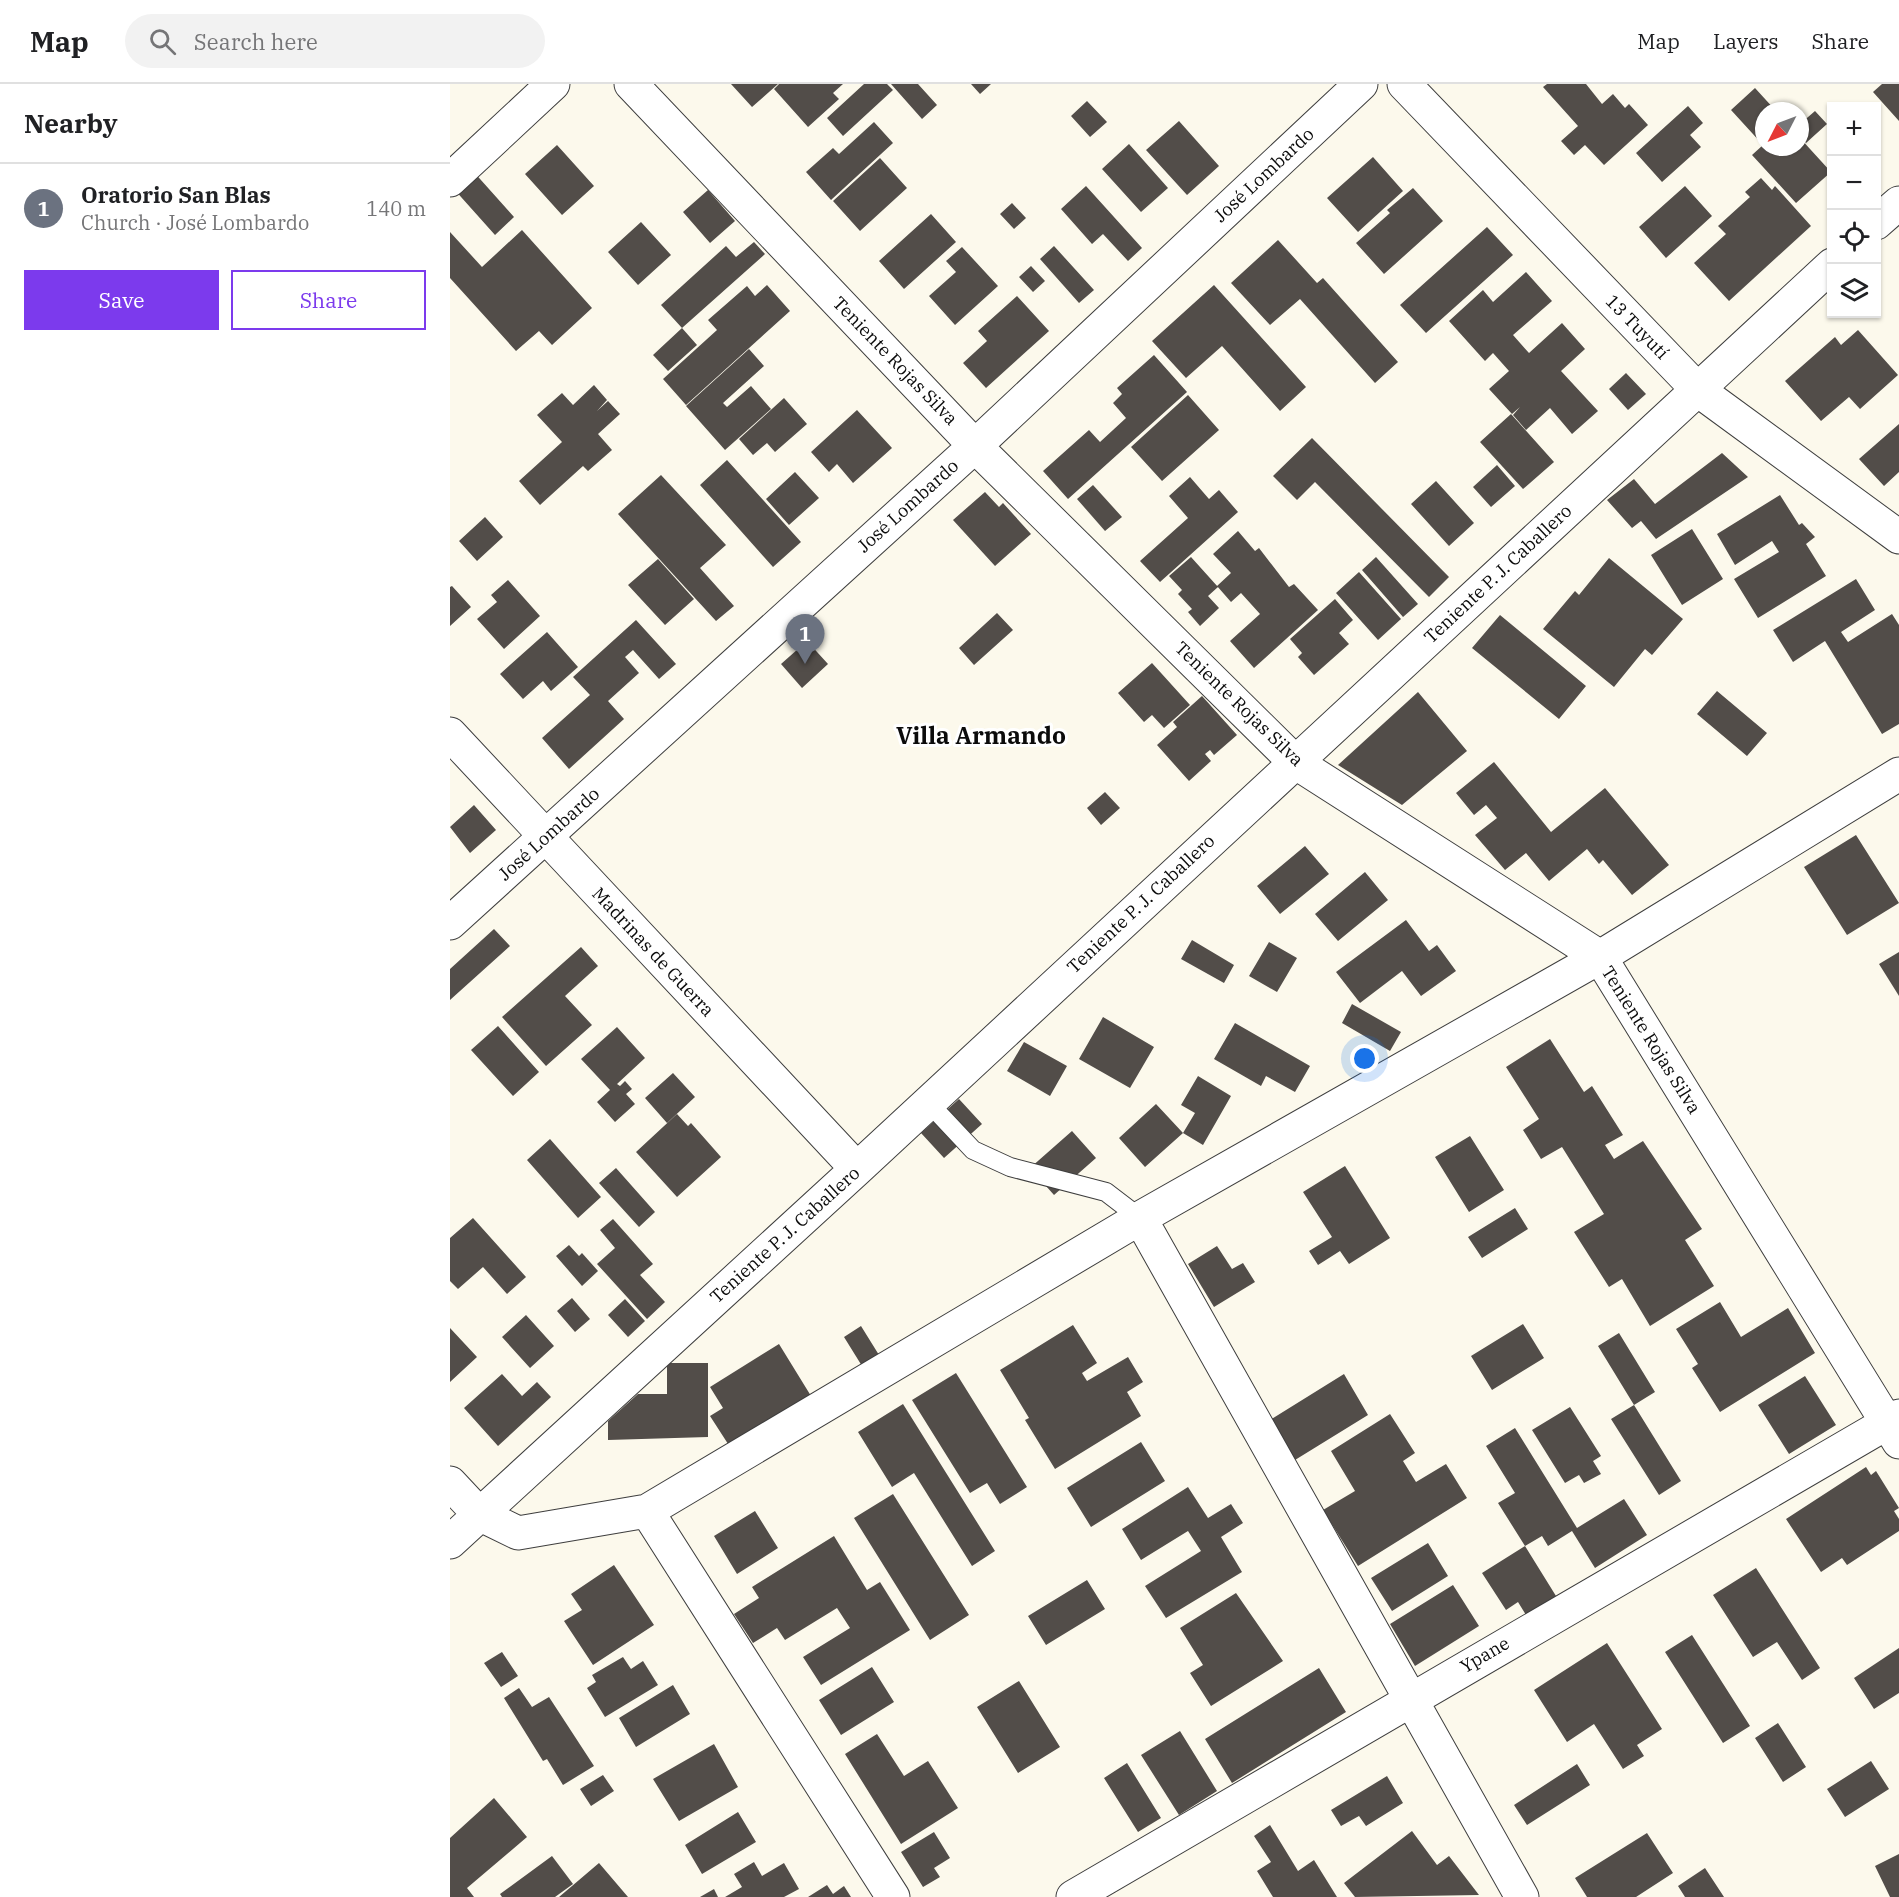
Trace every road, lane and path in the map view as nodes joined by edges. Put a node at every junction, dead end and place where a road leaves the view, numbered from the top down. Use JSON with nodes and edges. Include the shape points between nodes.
{"nodes":[{"id":1,"x":553,"y":84,"type":"edge"},
{"id":2,"x":631,"y":84,"type":"edge"},
{"id":3,"x":1361,"y":84,"type":"edge"},
{"id":4,"x":1404,"y":84,"type":"edge"},
{"id":5,"x":450,"y":180,"type":"edge"},
{"id":6,"x":1899,"y":202,"type":"edge"},
{"id":7,"x":1881,"y":219,"type":"edge"},
{"id":8,"x":1827,"y":270,"type":"edge"},
{"id":9,"x":1698,"y":390,"type":"junction"},
{"id":10,"x":975,"y":446,"type":"junction"},
{"id":11,"x":1899,"y":537,"type":"edge"},
{"id":12,"x":450,"y":734,"type":"edge"},
{"id":13,"x":1295,"y":762,"type":"junction"},
{"id":14,"x":1899,"y":774,"type":"edge"},
{"id":15,"x":546,"y":837,"type":"junction"},
{"id":16,"x":450,"y":923,"type":"edge"},
{"id":17,"x":1600,"y":957,"type":"junction"},
{"id":18,"x":927,"y":1101,"type":"junction"},
{"id":19,"x":857,"y":1169,"type":"junction"},
{"id":20,"x":1140,"y":1218,"type":"junction"},
{"id":21,"x":1895,"y":1427,"type":"edge"},
{"id":22,"x":450,"y":1483,"type":"edge"},
{"id":23,"x":647,"y":1511,"type":"junction"},
{"id":24,"x":479,"y":1514,"type":"junction"},
{"id":25,"x":450,"y":1542,"type":"edge"},
{"id":26,"x":1412,"y":1698,"type":"junction"},
{"id":27,"x":893,"y":1897,"type":"edge"},
{"id":28,"x":1073,"y":1897,"type":"edge"},
{"id":29,"x":1522,"y":1897,"type":"edge"}],
"edges":[{"from":1,"to":5,"type":"street"},
{"from":2,"to":10,"type":"street","name":"Teniente Rojas Silva"},
{"from":3,"to":10,"type":"street","name":"José Lombardo"},
{"from":4,"to":9,"type":"street","name":"13 Tuyutí"},
{"from":6,"to":7,"type":"street"},
{"from":8,"to":9,"type":"street","name":"Teniente P. J. Caballero"},
{"from":9,"to":11,"type":"street","name":"13 Tuyutí"},
{"from":9,"to":13,"type":"street","name":"Teniente P. J. Caballero"},
{"from":10,"to":13,"type":"street","name":"Teniente Rojas Silva"},
{"from":10,"to":15,"type":"street","name":"José Lombardo"},
{"from":12,"to":15,"type":"street","name":"Madrinas de Guerra"},
{"from":13,"to":17,"type":"street","name":"Teniente Rojas Silva"},
{"from":13,"to":18,"type":"street","name":"Teniente P. J. Caballero"},
{"from":14,"to":17,"type":"street"},
{"from":15,"to":16,"type":"street","name":"José Lombardo"},
{"from":15,"to":19,"type":"street","name":"Madrinas de Guerra"},
{"from":17,"to":20,"type":"street"},
{"from":17,"to":21,"type":"street","name":"Teniente Rojas Silva"},
{"from":18,"to":19,"type":"street","name":"Teniente P. J. Caballero"},
{"from":18,"to":20,"type":"lane","via":[[973,1150],[1010,1167],[1106,1191]]},
{"from":19,"to":24,"type":"street","name":"Teniente P. J. Caballero"},
{"from":20,"to":23,"type":"street"},
{"from":20,"to":26,"type":"street"},
{"from":21,"to":26,"type":"street","name":"Ypane"},
{"from":22,"to":24,"type":"street"},
{"from":23,"to":24,"type":"street","via":[[518,1533]]},
{"from":23,"to":27,"type":"street"},
{"from":24,"to":25,"type":"street","name":"Teniente P. J. Caballero"},
{"from":26,"to":28,"type":"street","name":"Ypane"},
{"from":26,"to":29,"type":"street"}]}
